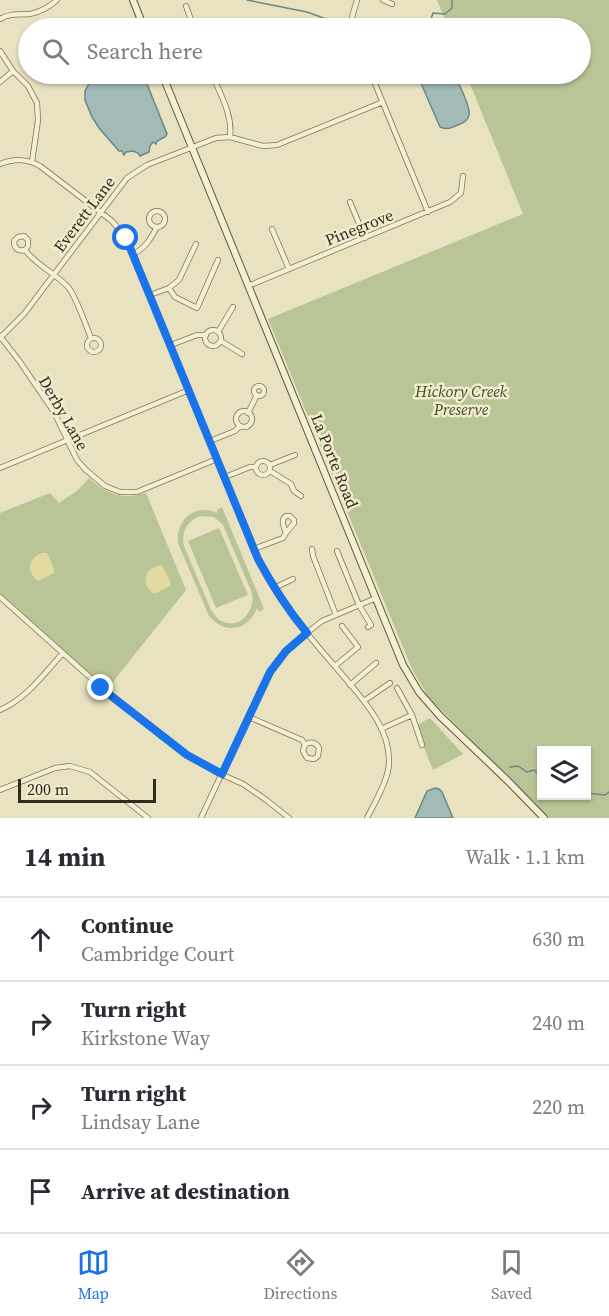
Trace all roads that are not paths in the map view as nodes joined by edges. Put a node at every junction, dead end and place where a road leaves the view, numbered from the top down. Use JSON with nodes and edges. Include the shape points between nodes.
{"nodes":[{"id":1,"x":57,"y":0,"type":"edge"},
{"id":2,"x":133,"y":0,"type":"edge"},
{"id":3,"x":357,"y":0,"type":"edge"},
{"id":4,"x":383,"y":0,"type":"edge"},
{"id":5,"x":392,"y":4,"type":"dead end"},
{"id":6,"x":186,"y":6,"type":"dead end"},
{"id":7,"x":140,"y":18,"type":"edge"},
{"id":8,"x":190,"y":18,"type":"edge"},
{"id":9,"x":352,"y":18,"type":"edge"},
{"id":10,"x":0,"y":20,"type":"edge"},
{"id":11,"x":0,"y":51,"type":"edge"},
{"id":12,"x":13,"y":71,"type":"junction"},
{"id":13,"x":18,"y":76,"type":"edge"},
{"id":14,"x":0,"y":82,"type":"edge"},
{"id":15,"x":26,"y":84,"type":"edge"},
{"id":16,"x":166,"y":84,"type":"edge"},
{"id":17,"x":216,"y":84,"type":"edge"},
{"id":18,"x":375,"y":84,"type":"edge"},
{"id":19,"x":383,"y":102,"type":"junction"},
{"id":20,"x":230,"y":137,"type":"junction"},
{"id":21,"x":191,"y":147,"type":"junction"},
{"id":22,"x":33,"y":162,"type":"junction"},
{"id":23,"x":0,"y":164,"type":"edge"},
{"id":24,"x":464,"y":176,"type":"dead end"},
{"id":25,"x":350,"y":202,"type":"dead end"},
{"id":26,"x":100,"y":212,"type":"junction"},
{"id":27,"x":428,"y":212,"type":"junction"},
{"id":28,"x":157,"y":227,"type":"dead end"},
{"id":29,"x":272,"y":229,"type":"dead end"},
{"id":30,"x":365,"y":238,"type":"junction"},
{"id":31,"x":196,"y":244,"type":"dead end"},
{"id":32,"x":25,"y":250,"type":"dead end"},
{"id":33,"x":133,"y":254,"type":"junction"},
{"id":34,"x":218,"y":260,"type":"dead end"},
{"id":35,"x":289,"y":269,"type":"junction"},
{"id":36,"x":53,"y":275,"type":"junction"},
{"id":37,"x":248,"y":286,"type":"junction"},
{"id":38,"x":169,"y":288,"type":"junction"},
{"id":39,"x":150,"y":295,"type":"junction"},
{"id":40,"x":233,"y":307,"type":"dead end"},
{"id":41,"x":218,"y":332,"type":"junction"},
{"id":42,"x":206,"y":334,"type":"junction"},
{"id":43,"x":0,"y":337,"type":"edge"},
{"id":44,"x":91,"y":338,"type":"dead end"},
{"id":45,"x":221,"y":341,"type":"junction"},
{"id":46,"x":171,"y":345,"type":"junction"},
{"id":47,"x":242,"y":354,"type":"dead end"},
{"id":48,"x":189,"y":390,"type":"junction"},
{"id":49,"x":257,"y":395,"type":"dead end"},
{"id":50,"x":248,"y":413,"type":"junction"},
{"id":51,"x":240,"y":426,"type":"junction"},
{"id":52,"x":67,"y":440,"type":"junction"},
{"id":53,"x":210,"y":441,"type":"junction"},
{"id":54,"x":296,"y":455,"type":"dead end"},
{"id":55,"x":217,"y":459,"type":"junction"},
{"id":56,"x":256,"y":467,"type":"junction"},
{"id":57,"x":0,"y":468,"type":"edge"},
{"id":58,"x":270,"y":468,"type":"junction"},
{"id":59,"x":225,"y":477,"type":"junction"},
{"id":60,"x":301,"y":496,"type":"dead end"},
{"id":61,"x":286,"y":533,"type":"dead end"},
{"id":62,"x":254,"y":549,"type":"junction"},
{"id":63,"x":312,"y":549,"type":"dead end"},
{"id":64,"x":337,"y":551,"type":"dead end"},
{"id":65,"x":293,"y":579,"type":"dead end"},
{"id":66,"x":274,"y":588,"type":"junction"},
{"id":67,"x":0,"y":597,"type":"edge"},
{"id":68,"x":376,"y":598,"type":"junction"},
{"id":69,"x":359,"y":605,"type":"junction"},
{"id":70,"x":336,"y":615,"type":"junction"},
{"id":71,"x":342,"y":626,"type":"dead end"},
{"id":72,"x":368,"y":627,"type":"dead end"},
{"id":73,"x":307,"y":633,"type":"junction"},
{"id":74,"x":62,"y":654,"type":"junction"},
{"id":75,"x":376,"y":663,"type":"dead end"},
{"id":76,"x":335,"y":666,"type":"junction"},
{"id":77,"x":390,"y":682,"type":"dead end"},
{"id":78,"x":350,"y":685,"type":"junction"},
{"id":79,"x":397,"y":688,"type":"dead end"},
{"id":80,"x":364,"y":701,"type":"junction"},
{"id":81,"x":0,"y":710,"type":"edge"},
{"id":82,"x":412,"y":715,"type":"junction"},
{"id":83,"x":249,"y":717,"type":"junction"},
{"id":84,"x":381,"y":729,"type":"junction"},
{"id":85,"x":422,"y":745,"type":"dead end"},
{"id":86,"x":305,"y":746,"type":"dead end"},
{"id":87,"x":222,"y":774,"type":"junction"},
{"id":88,"x":0,"y":790,"type":"edge"},
{"id":89,"x":148,"y":818,"type":"edge"},
{"id":90,"x":201,"y":818,"type":"edge"},
{"id":91,"x":289,"y":818,"type":"edge"},
{"id":92,"x":367,"y":818,"type":"edge"},
{"id":93,"x":544,"y":818,"type":"edge"}],
"edges":[{"from":1,"to":10,"type":"street","via":[[39,11],[8,15]]},
{"from":2,"to":7,"type":"street"},
{"from":3,"to":9,"type":"street"},
{"from":4,"to":5,"type":"street"},
{"from":6,"to":8,"type":"street"},
{"from":11,"to":12,"type":"street"},
{"from":12,"to":13,"type":"street"},
{"from":12,"to":14,"type":"street"},
{"from":15,"to":22,"type":"street","via":[[37,103]]},
{"from":16,"to":21,"type":"street","name":"La Porte Road"},
{"from":17,"to":20,"type":"street","via":[[229,116]]},
{"from":18,"to":19,"type":"street"},
{"from":19,"to":20,"type":"street","name":"Everett Lane","via":[[277,145],[263,146]]},
{"from":19,"to":27,"type":"street"},
{"from":20,"to":21,"type":"street","name":"Everett Lane"},
{"from":21,"to":26,"type":"street","name":"Everett Lane","via":[[127,178]]},
{"from":21,"to":37,"type":"street","name":"La Porte Road"},
{"from":22,"to":23,"type":"street","via":[[18,159]]},
{"from":22,"to":26,"type":"street"},
{"from":24,"to":27,"type":"street","name":"Pinegrove","via":[[461,194]]},
{"from":25,"to":30,"type":"street"},
{"from":26,"to":33,"type":"street","via":[[122,232]]},
{"from":26,"to":36,"type":"street","name":"Everett Lane"},
{"from":27,"to":30,"type":"street","name":"Pinegrove"},
{"from":28,"to":33,"type":"street","via":[[142,249]]},
{"from":29,"to":35,"type":"street"},
{"from":30,"to":35,"type":"street","name":"Pinegrove"},
{"from":31,"to":38,"type":"street","via":[[179,280]]},
{"from":32,"to":36,"type":"street"},
{"from":33,"to":39,"type":"street"},
{"from":34,"to":38,"type":"street","via":[[197,308],[175,297]]},
{"from":35,"to":37,"type":"street","name":"Pinegrove"},
{"from":36,"to":43,"type":"street","name":"Everett Lane","via":[[24,314]]},
{"from":36,"to":44,"type":"street","via":[[70,289]]},
{"from":37,"to":68,"type":"street","name":"La Porte Road"},
{"from":38,"to":39,"type":"street"},
{"from":39,"to":46,"type":"street"},
{"from":40,"to":41,"type":"street"},
{"from":41,"to":42,"type":"street","via":[[211,330]]},
{"from":41,"to":45,"type":"street"},
{"from":42,"to":45,"type":"street","via":[[210,345]]},
{"from":42,"to":46,"type":"street"},
{"from":43,"to":52,"type":"street","name":"Derby Lane","via":[[54,412]]},
{"from":45,"to":47,"type":"street"},
{"from":46,"to":48,"type":"street"},
{"from":48,"to":52,"type":"street"},
{"from":48,"to":53,"type":"street"},
{"from":49,"to":50,"type":"street"},
{"from":50,"to":51,"type":"street","via":[[251,423]]},
{"from":50,"to":51,"type":"street","via":[[237,416]]},
{"from":51,"to":53,"type":"street"},
{"from":52,"to":55,"type":"street","name":"Derby Lane","via":[[86,471],[120,492],[140,491]]},
{"from":52,"to":57,"type":"street"},
{"from":53,"to":55,"type":"street"},
{"from":54,"to":58,"type":"street"},
{"from":55,"to":59,"type":"street"},
{"from":56,"to":58,"type":"street","via":[[261,460],[267,461]]},
{"from":56,"to":58,"type":"street","via":[[262,475]]},
{"from":56,"to":59,"type":"street"},
{"from":58,"to":60,"type":"street"},
{"from":59,"to":62,"type":"street"},
{"from":61,"to":62,"type":"street","via":[[283,538]]},
{"from":62,"to":66,"type":"street"},
{"from":63,"to":70,"type":"street"},
{"from":64,"to":69,"type":"street"},
{"from":65,"to":66,"type":"street"},
{"from":66,"to":73,"type":"street"},
{"from":67,"to":74,"type":"street"},
{"from":68,"to":69,"type":"street"},
{"from":68,"to":93,"type":"street","name":"La Porte Road","via":[[403,665],[419,692]]},
{"from":69,"to":70,"type":"street"},
{"from":69,"to":72,"type":"street","via":[[371,625]]},
{"from":70,"to":73,"type":"street"},
{"from":71,"to":76,"type":"street","via":[[358,647]]},
{"from":73,"to":76,"type":"street"},
{"from":73,"to":83,"type":"street","via":[[270,672]]},
{"from":74,"to":81,"type":"street","via":[[28,690]]},
{"from":74,"to":87,"type":"street","via":[[187,755]]},
{"from":75,"to":78,"type":"street"},
{"from":76,"to":78,"type":"street"},
{"from":77,"to":80,"type":"street"},
{"from":78,"to":80,"type":"street"},
{"from":79,"to":82,"type":"street"},
{"from":80,"to":84,"type":"street"},
{"from":82,"to":84,"type":"street"},
{"from":82,"to":85,"type":"street"},
{"from":83,"to":86,"type":"street","via":[[302,740]]},
{"from":83,"to":87,"type":"street"},
{"from":84,"to":92,"type":"street","via":[[389,765]]},
{"from":87,"to":90,"type":"street"},
{"from":87,"to":91,"type":"street","via":[[243,784]]},
{"from":88,"to":89,"type":"street","via":[[55,768],[76,767],[90,772]]}]}
